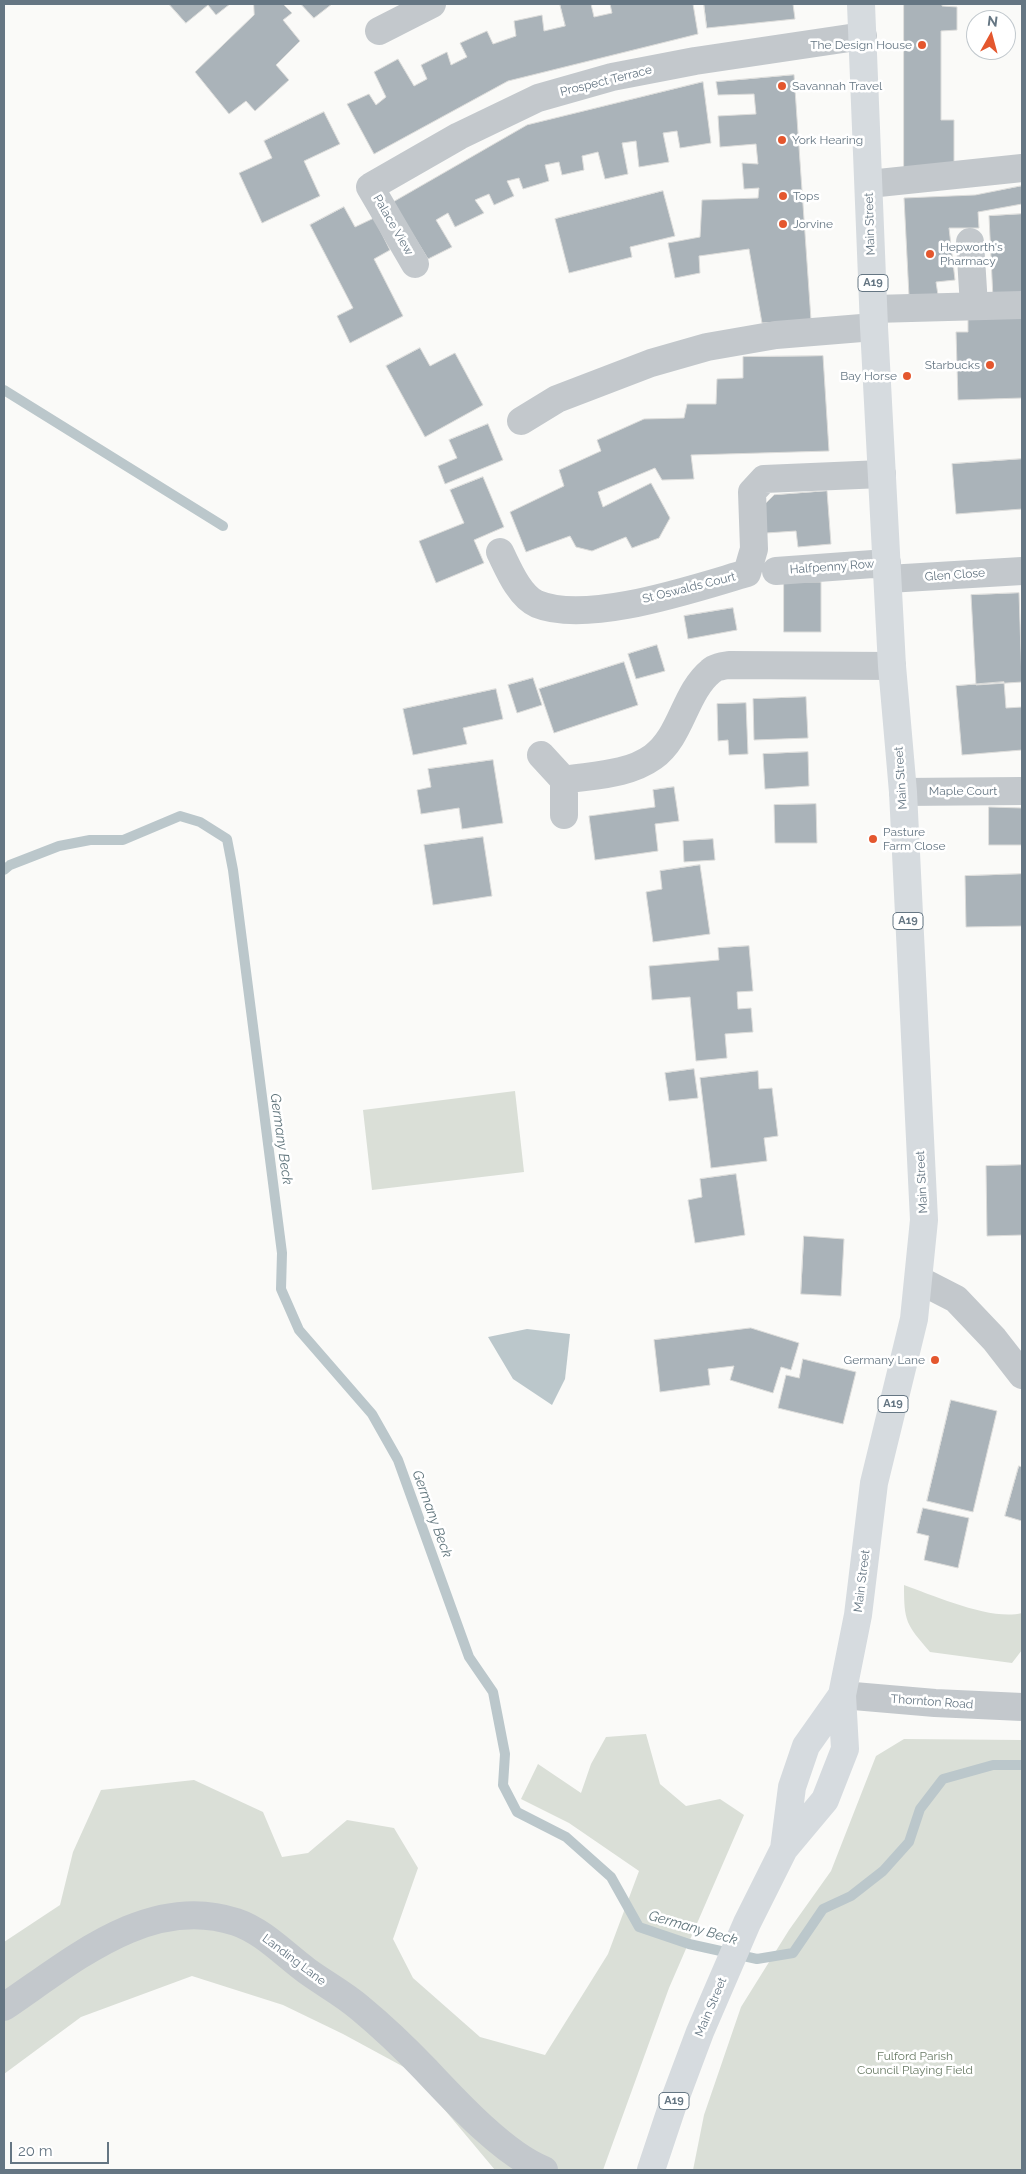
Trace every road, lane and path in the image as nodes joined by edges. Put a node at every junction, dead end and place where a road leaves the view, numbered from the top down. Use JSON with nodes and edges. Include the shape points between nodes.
{"nodes":[{"id":1,"x":432,"y":4,"type":"edge"},
{"id":2,"x":861,"y":4,"type":"edge"},
{"id":3,"x":378,"y":31,"type":"dead end"},
{"id":4,"x":863,"y":36,"type":"junction"},
{"id":5,"x":1022,"y":168,"type":"edge"},
{"id":6,"x":869,"y":184,"type":"junction"},
{"id":7,"x":370,"y":187,"type":"joint"},
{"id":8,"x":970,"y":242,"type":"dead end"},
{"id":9,"x":415,"y":264,"type":"dead end"},
{"id":10,"x":1022,"y":304,"type":"edge"},
{"id":11,"x":974,"y":306,"type":"junction"},
{"id":12,"x":874,"y":318,"type":"junction"},
{"id":13,"x":521,"y":421,"type":"dead end"},
{"id":14,"x":882,"y":474,"type":"junction"},
{"id":15,"x":500,"y":552,"type":"dead end"},
{"id":16,"x":776,"y":571,"type":"dead end"},
{"id":17,"x":888,"y":571,"type":"junction"},
{"id":18,"x":1022,"y":571,"type":"edge"},
{"id":19,"x":892,"y":666,"type":"junction"},
{"id":20,"x":541,"y":756,"type":"dead end"},
{"id":21,"x":564,"y":780,"type":"junction"},
{"id":22,"x":1022,"y":791,"type":"edge"},
{"id":23,"x":903,"y":792,"type":"junction"},
{"id":24,"x":564,"y":815,"type":"dead end"},
{"id":25,"x":919,"y":1280,"type":"junction"},
{"id":26,"x":1022,"y":1375,"type":"edge"},
{"id":27,"x":842,"y":1695,"type":"junction"},
{"id":28,"x":1022,"y":1707,"type":"edge"},
{"id":29,"x":784,"y":1849,"type":"junction"},
{"id":30,"x":4,"y":2007,"type":"edge"},
{"id":31,"x":544,"y":2170,"type":"edge"},
{"id":32,"x":651,"y":2170,"type":"edge"}],
"edges":[{"from":1,"to":3,"type":"street"},
{"from":2,"to":4,"type":"main road","name":"Main Street","number":"A19"},
{"from":4,"to":6,"type":"main road","name":"Main Street","number":"A19"},
{"from":4,"to":7,"type":"street","name":"Prospect Terrace","via":[[621,75],[538,98],[459,136]]},
{"from":5,"to":6,"type":"street"},
{"from":6,"to":12,"type":"main road","name":"Main Street","number":"A19"},
{"from":7,"to":9,"type":"street","name":"Palace View"},
{"from":8,"to":11,"type":"street"},
{"from":10,"to":11,"type":"street"},
{"from":11,"to":12,"type":"street"},
{"from":12,"to":13,"type":"street","via":[[707,346],[557,399]]},
{"from":12,"to":14,"type":"main road","name":"Main Street","number":"A19"},
{"from":14,"to":15,"type":"street","name":"St Oswalds Court","via":[[764,479],[752,492],[754,549],[747,573],[601,609],[563,609],[536,603],[514,582]]},
{"from":14,"to":17,"type":"main road","name":"Main Street","number":"A19"},
{"from":16,"to":17,"type":"street","name":"Halfpenny Row"},
{"from":17,"to":18,"type":"street","name":"Glen Close"},
{"from":17,"to":19,"type":"main road","name":"Main Street","number":"A19"},
{"from":19,"to":21,"type":"street","via":[[729,665],[712,669],[700,683],[672,735],[654,756],[632,769]]},
{"from":19,"to":23,"type":"main road","name":"Main Street","number":"A19"},
{"from":20,"to":21,"type":"street"},
{"from":21,"to":24,"type":"street"},
{"from":22,"to":23,"type":"street","name":"Maple Court"},
{"from":23,"to":25,"type":"main road","name":"Main Street","number":"A19","via":[[924,1220]]},
{"from":25,"to":26,"type":"street","via":[[956,1299]]},
{"from":25,"to":27,"type":"main road","name":"Main Street","number":"A19","via":[[914,1319],[874,1483],[858,1615]]},
{"from":27,"to":28,"type":"street","name":"Thornton Road"},
{"from":27,"to":29,"type":"main road","name":"Main Street","number":"A19","via":[[806,1746],[792,1787]]},
{"from":27,"to":29,"type":"main road","name":"Main Street","number":"A19","via":[[845,1749],[825,1800]]},
{"from":29,"to":32,"type":"main road","name":"Main Street","number":"A19","via":[[721,1982],[676,2095]]},
{"from":30,"to":31,"type":"street","name":"Landing Lane","via":[[68,1961],[136,1925],[183,1915],[237,1922],[359,2007],[506,2146]]}]}
